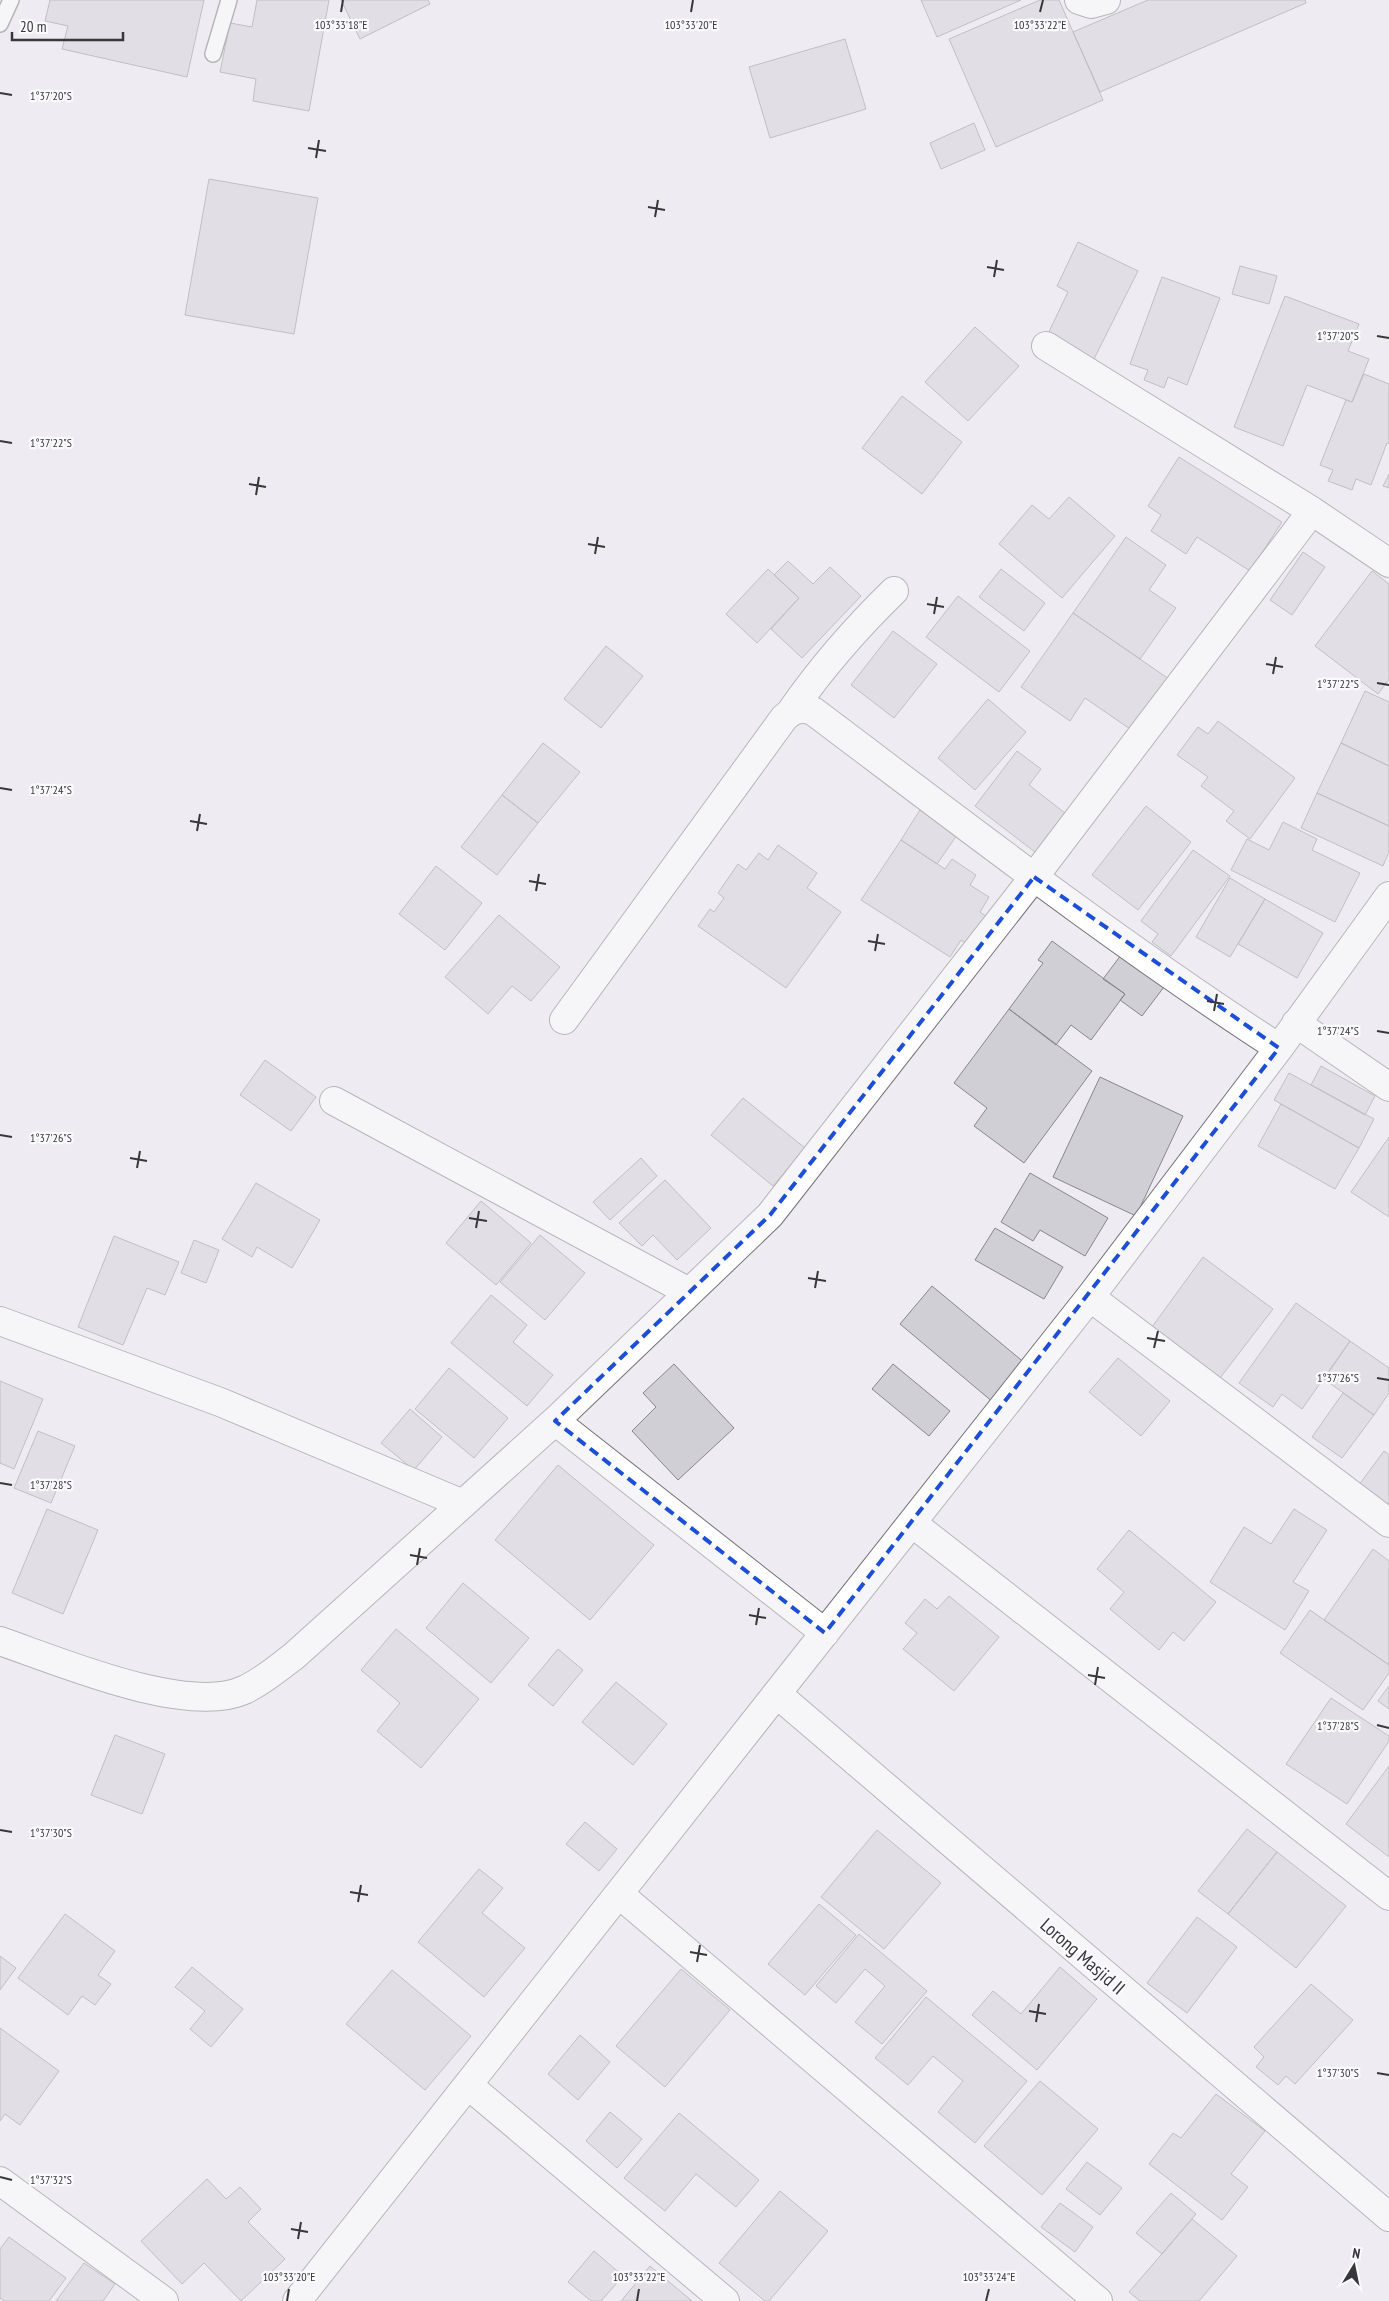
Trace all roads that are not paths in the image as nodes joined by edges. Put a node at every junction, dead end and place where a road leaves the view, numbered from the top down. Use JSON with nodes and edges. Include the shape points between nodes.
{"nodes":[{"id":1,"x":11,"y":0,"type":"edge"},
{"id":2,"x":228,"y":0,"type":"edge"},
{"id":3,"x":1079,"y":0,"type":"edge"},
{"id":4,"x":1106,"y":0,"type":"edge"},
{"id":5,"x":0,"y":24,"type":"edge"},
{"id":6,"x":213,"y":54,"type":"dead end"},
{"id":7,"x":1046,"y":346,"type":"dead end"},
{"id":8,"x":1312,"y":511,"type":"junction"},
{"id":9,"x":1389,"y":563,"type":"edge"},
{"id":10,"x":894,"y":591,"type":"dead end"},
{"id":11,"x":792,"y":710,"type":"junction"},
{"id":12,"x":1034,"y":877,"type":"junction"},
{"id":13,"x":1389,"y":896,"type":"edge"},
{"id":14,"x":564,"y":1020,"type":"dead end"},
{"id":15,"x":1296,"y":1022,"type":"junction"},
{"id":16,"x":1279,"y":1048,"type":"junction"},
{"id":17,"x":1389,"y":1087,"type":"edge"},
{"id":18,"x":334,"y":1101,"type":"dead end"},
{"id":19,"x":689,"y":1292,"type":"junction"},
{"id":20,"x":1090,"y":1297,"type":"junction"},
{"id":21,"x":0,"y":1321,"type":"edge"},
{"id":22,"x":555,"y":1421,"type":"junction"},
{"id":23,"x":463,"y":1504,"type":"junction"},
{"id":24,"x":1389,"y":1522,"type":"edge"},
{"id":25,"x":912,"y":1523,"type":"junction"},
{"id":26,"x":825,"y":1633,"type":"junction"},
{"id":27,"x":0,"y":1641,"type":"edge"},
{"id":28,"x":776,"y":1694,"type":"junction"},
{"id":29,"x":619,"y":1894,"type":"junction"},
{"id":30,"x":1389,"y":1896,"type":"edge"},
{"id":31,"x":468,"y":2085,"type":"junction"},
{"id":32,"x":0,"y":2181,"type":"edge"},
{"id":33,"x":1389,"y":2217,"type":"edge"},
{"id":34,"x":164,"y":2301,"type":"edge"},
{"id":35,"x":297,"y":2301,"type":"edge"},
{"id":36,"x":725,"y":2301,"type":"edge"},
{"id":37,"x":1098,"y":2301,"type":"edge"}],
"edges":[{"from":1,"to":5,"type":"lane"},
{"from":2,"to":6,"type":"lane"},
{"from":3,"to":4,"type":"street","via":[[1092,4]]},
{"from":7,"to":8,"type":"street"},
{"from":8,"to":9,"type":"street"},
{"from":8,"to":12,"type":"street"},
{"from":10,"to":11,"type":"street","via":[[858,626]]},
{"from":11,"to":12,"type":"street","via":[[805,708],[813,711]]},
{"from":11,"to":14,"type":"street"},
{"from":12,"to":16,"type":"street"},
{"from":12,"to":19,"type":"street","via":[[776,1207]]},
{"from":13,"to":15,"type":"street"},
{"from":15,"to":16,"type":"street"},
{"from":15,"to":17,"type":"street"},
{"from":16,"to":20,"type":"street"},
{"from":18,"to":19,"type":"street"},
{"from":19,"to":22,"type":"street"},
{"from":20,"to":24,"type":"street"},
{"from":20,"to":25,"type":"street"},
{"from":21,"to":23,"type":"street","via":[[220,1402]]},
{"from":22,"to":23,"type":"street"},
{"from":22,"to":26,"type":"street"},
{"from":23,"to":27,"type":"street","via":[[294,1656],[260,1681],[227,1696],[192,1698],[146,1688]]},
{"from":25,"to":26,"type":"street"},
{"from":25,"to":30,"type":"street"},
{"from":26,"to":28,"type":"street"},
{"from":28,"to":29,"type":"street"},
{"from":28,"to":33,"type":"street","name":"Lorong Masjid II"},
{"from":29,"to":31,"type":"street"},
{"from":29,"to":37,"type":"street"},
{"from":31,"to":35,"type":"street"},
{"from":31,"to":36,"type":"street"},
{"from":32,"to":34,"type":"street"}]}
